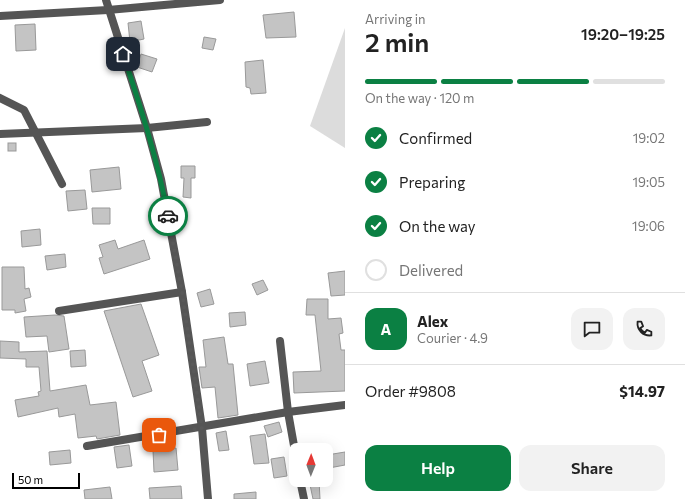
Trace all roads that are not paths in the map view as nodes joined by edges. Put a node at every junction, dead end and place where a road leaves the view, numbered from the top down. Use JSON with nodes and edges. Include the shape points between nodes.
{"nodes":[{"id":1,"x":106,"y":0,"type":"edge"},
{"id":2,"x":210,"y":0,"type":"edge"},
{"id":3,"x":220,"y":0,"type":"edge"},
{"id":4,"x":108,"y":10,"type":"junction"},
{"id":5,"x":0,"y":16,"type":"edge"},
{"id":6,"x":0,"y":98,"type":"edge"},
{"id":7,"x":207,"y":122,"type":"dead end"},
{"id":8,"x":147,"y":128,"type":"junction"},
{"id":9,"x":34,"y":132,"type":"junction"},
{"id":10,"x":0,"y":134,"type":"edge"},
{"id":11,"x":62,"y":184,"type":"dead end"},
{"id":12,"x":182,"y":292,"type":"junction"},
{"id":13,"x":59,"y":311,"type":"dead end"},
{"id":14,"x":280,"y":341,"type":"dead end"},
{"id":15,"x":345,"y":405,"type":"edge"},
{"id":16,"x":288,"y":412,"type":"junction"},
{"id":17,"x":202,"y":428,"type":"junction"},
{"id":18,"x":294,"y":443,"type":"edge"},
{"id":19,"x":87,"y":446,"type":"dead end"},
{"id":20,"x":301,"y":487,"type":"edge"},
{"id":21,"x":208,"y":499,"type":"edge"},
{"id":22,"x":304,"y":499,"type":"edge"}],
"edges":[{"from":1,"to":4,"type":"street"},
{"from":2,"to":3,"type":"street"},
{"from":2,"to":4,"type":"street"},
{"from":4,"to":5,"type":"street"},
{"from":4,"to":8,"type":"street"},
{"from":6,"to":9,"type":"street","via":[[24,110]]},
{"from":7,"to":8,"type":"street"},
{"from":8,"to":9,"type":"street"},
{"from":8,"to":12,"type":"street","via":[[161,179]]},
{"from":9,"to":10,"type":"street"},
{"from":9,"to":11,"type":"street"},
{"from":12,"to":13,"type":"street"},
{"from":12,"to":17,"type":"street"},
{"from":14,"to":16,"type":"street"},
{"from":15,"to":16,"type":"street"},
{"from":16,"to":17,"type":"street"},
{"from":16,"to":18,"type":"street"},
{"from":17,"to":19,"type":"street"},
{"from":17,"to":21,"type":"street"},
{"from":20,"to":22,"type":"street"}]}
